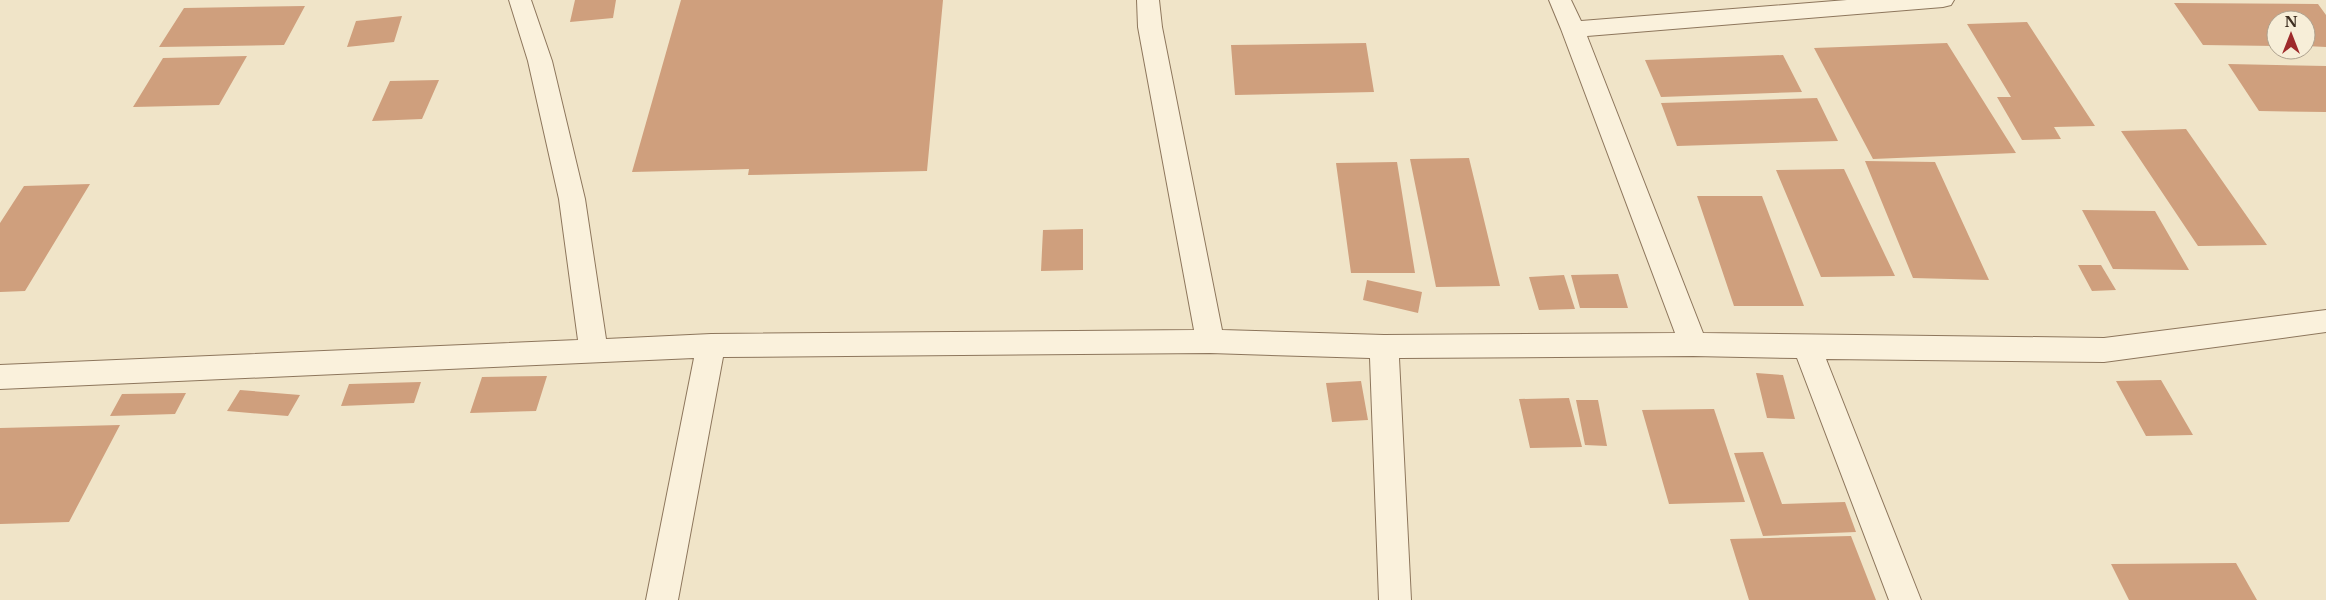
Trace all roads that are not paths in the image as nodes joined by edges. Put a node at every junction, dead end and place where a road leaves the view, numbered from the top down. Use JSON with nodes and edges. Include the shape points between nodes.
{"nodes":[{"id":1,"x":520,"y":0,"type":"edge"},
{"id":2,"x":1148,"y":0,"type":"edge"},
{"id":3,"x":1560,"y":0,"type":"edge"},
{"id":4,"x":1943,"y":0,"type":"edge"},
{"id":5,"x":1573,"y":29,"type":"junction"},
{"id":6,"x":2326,"y":320,"type":"edge"},
{"id":7,"x":1210,"y":341,"type":"junction"},
{"id":8,"x":1693,"y":344,"type":"junction"},
{"id":9,"x":711,"y":346,"type":"junction"},
{"id":10,"x":1384,"y":347,"type":"junction"},
{"id":11,"x":1807,"y":347,"type":"junction"},
{"id":12,"x":594,"y":351,"type":"junction"},
{"id":13,"x":0,"y":377,"type":"edge"},
{"id":14,"x":662,"y":600,"type":"edge"},
{"id":15,"x":1395,"y":600,"type":"edge"},
{"id":16,"x":1905,"y":600,"type":"edge"}],
"edges":[{"from":1,"to":12,"type":"street","via":[[540,61],[572,199]]},
{"from":2,"to":7,"type":"street","via":[[1150,27]]},
{"from":3,"to":5,"type":"street"},
{"from":4,"to":5,"type":"street"},
{"from":5,"to":8,"type":"street"},
{"from":6,"to":11,"type":"street","via":[[2104,350]]},
{"from":7,"to":9,"type":"street"},
{"from":7,"to":10,"type":"street"},
{"from":8,"to":10,"type":"street"},
{"from":8,"to":11,"type":"street"},
{"from":9,"to":12,"type":"street"},
{"from":9,"to":14,"type":"street"},
{"from":10,"to":15,"type":"street"},
{"from":11,"to":16,"type":"street"},
{"from":12,"to":13,"type":"street"}]}
